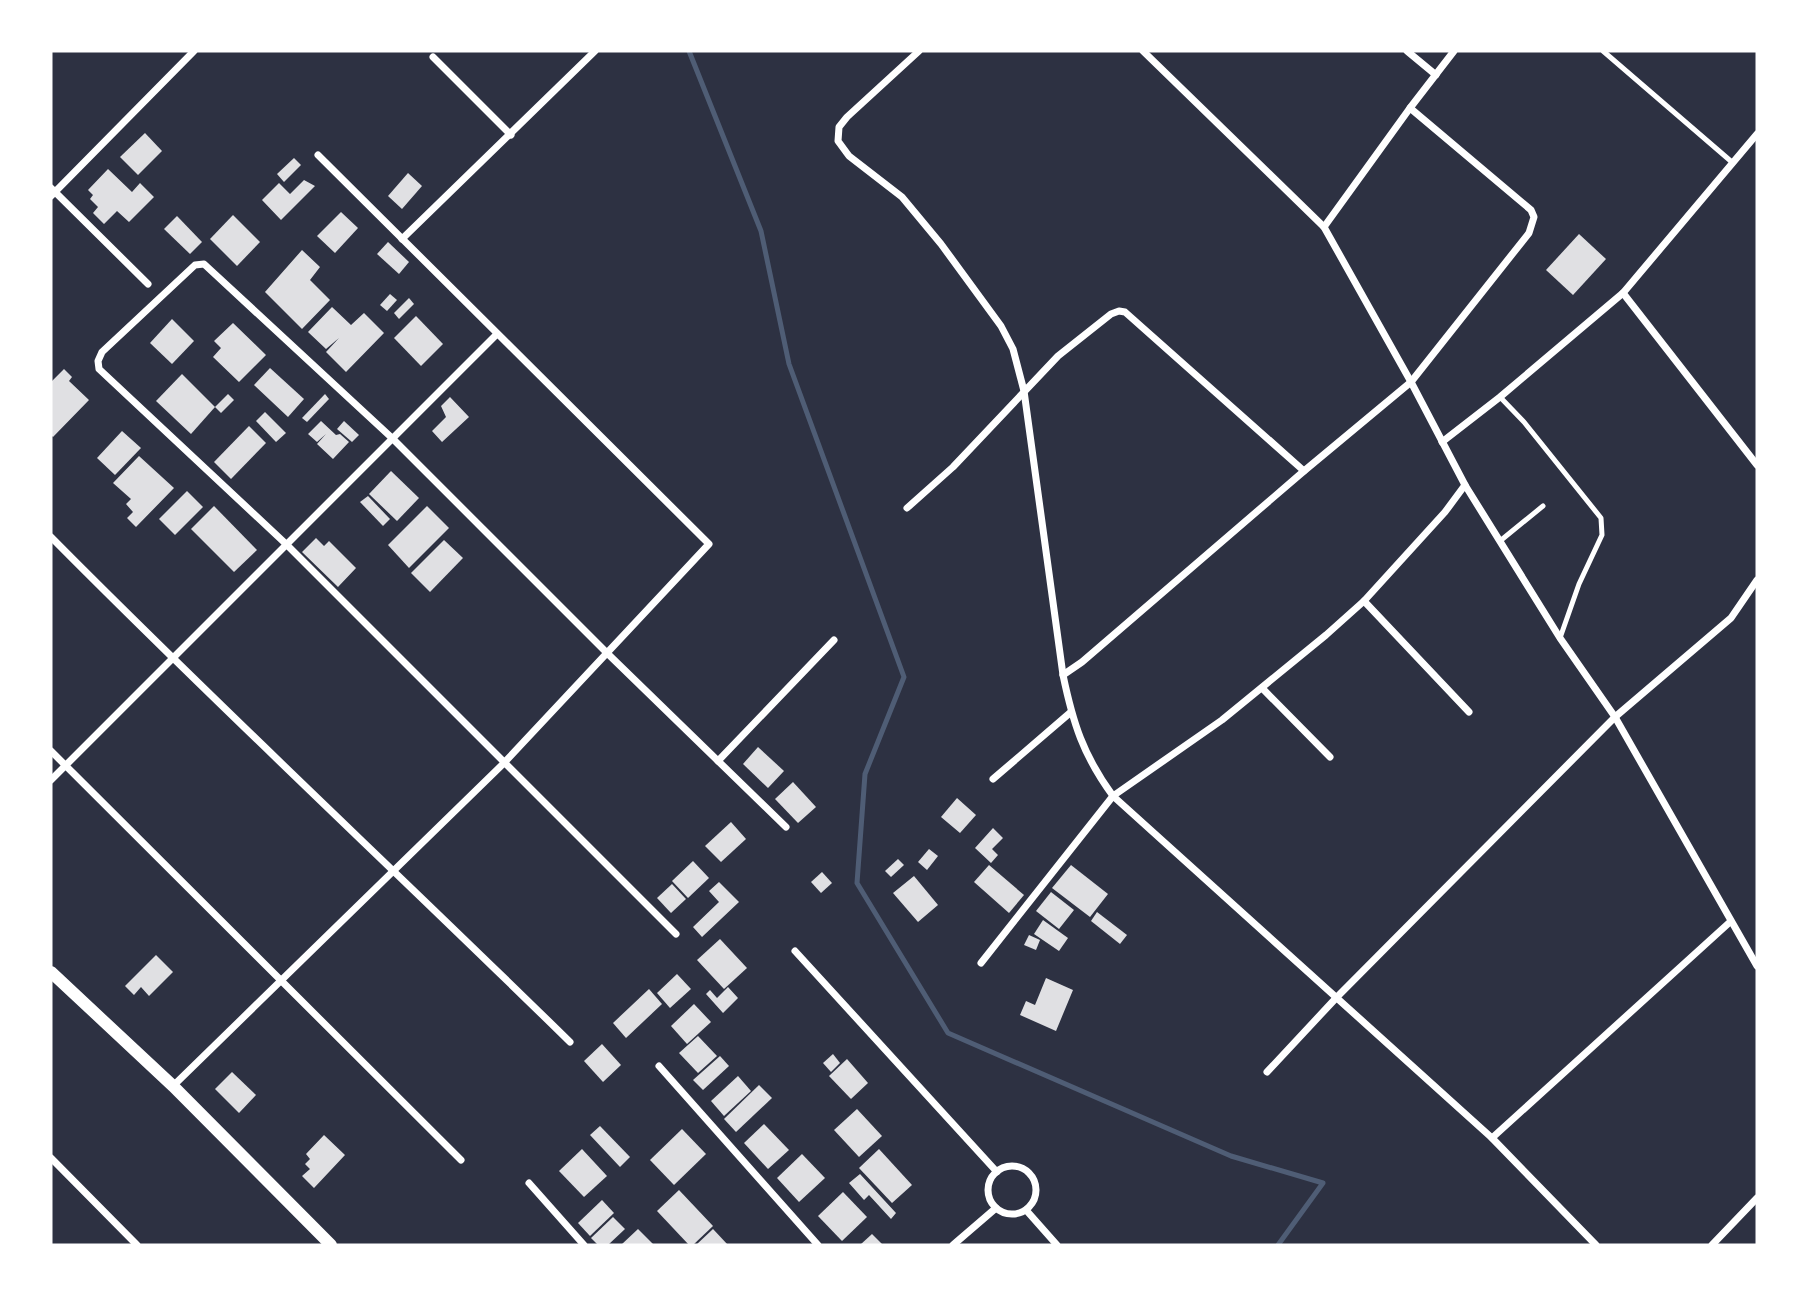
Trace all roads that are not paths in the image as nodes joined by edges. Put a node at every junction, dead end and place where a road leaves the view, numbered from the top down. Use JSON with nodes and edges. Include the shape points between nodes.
{"nodes":[{"id":1,"x":194,"y":51,"type":"edge"},
{"id":2,"x":595,"y":51,"type":"edge"},
{"id":3,"x":919,"y":51,"type":"edge"},
{"id":4,"x":1143,"y":51,"type":"edge"},
{"id":5,"x":1407,"y":51,"type":"edge"},
{"id":6,"x":1454,"y":51,"type":"edge"},
{"id":7,"x":1603,"y":51,"type":"edge"},
{"id":8,"x":433,"y":57,"type":"dead end"},
{"id":9,"x":1436,"y":75,"type":"junction"},
{"id":10,"x":1410,"y":108,"type":"junction"},
{"id":11,"x":1757,"y":134,"type":"edge"},
{"id":12,"x":511,"y":135,"type":"junction"},
{"id":13,"x":318,"y":155,"type":"dead end"},
{"id":14,"x":1733,"y":163,"type":"junction"},
{"id":15,"x":52,"y":192,"type":"edge"},
{"id":16,"x":1325,"y":227,"type":"junction"},
{"id":17,"x":402,"y":239,"type":"junction"},
{"id":18,"x":148,"y":284,"type":"dead end"},
{"id":19,"x":1623,"y":293,"type":"junction"},
{"id":20,"x":498,"y":334,"type":"junction"},
{"id":21,"x":1411,"y":382,"type":"junction"},
{"id":22,"x":1024,"y":391,"type":"junction"},
{"id":23,"x":1500,"y":397,"type":"junction"},
{"id":24,"x":392,"y":438,"type":"junction"},
{"id":25,"x":1442,"y":442,"type":"junction"},
{"id":26,"x":1757,"y":465,"type":"edge"},
{"id":27,"x":1304,"y":471,"type":"junction"},
{"id":28,"x":1465,"y":485,"type":"junction"},
{"id":29,"x":1543,"y":506,"type":"dead end"},
{"id":30,"x":907,"y":508,"type":"dead end"},
{"id":31,"x":51,"y":537,"type":"edge"},
{"id":32,"x":1500,"y":541,"type":"junction"},
{"id":33,"x":286,"y":544,"type":"junction"},
{"id":34,"x":1757,"y":580,"type":"edge"},
{"id":35,"x":1364,"y":601,"type":"junction"},
{"id":36,"x":1560,"y":638,"type":"junction"},
{"id":37,"x":834,"y":640,"type":"dead end"},
{"id":38,"x":608,"y":654,"type":"junction"},
{"id":39,"x":172,"y":659,"type":"junction"},
{"id":40,"x":1063,"y":675,"type":"junction"},
{"id":41,"x":1262,"y":688,"type":"junction"},
{"id":42,"x":1071,"y":712,"type":"junction"},
{"id":43,"x":1469,"y":712,"type":"dead end"},
{"id":44,"x":1615,"y":717,"type":"junction"},
{"id":45,"x":51,"y":751,"type":"edge"},
{"id":46,"x":1330,"y":757,"type":"dead end"},
{"id":47,"x":718,"y":761,"type":"junction"},
{"id":48,"x":503,"y":764,"type":"junction"},
{"id":49,"x":65,"y":765,"type":"junction"},
{"id":50,"x":993,"y":779,"type":"dead end"},
{"id":51,"x":51,"y":780,"type":"edge"},
{"id":52,"x":1113,"y":796,"type":"junction"},
{"id":53,"x":786,"y":828,"type":"dead end"},
{"id":54,"x":395,"y":871,"type":"junction"},
{"id":55,"x":1730,"y":922,"type":"junction"},
{"id":56,"x":676,"y":934,"type":"dead end"},
{"id":57,"x":794,"y":951,"type":"dead end"},
{"id":58,"x":981,"y":963,"type":"dead end"},
{"id":59,"x":1757,"y":966,"type":"edge"},
{"id":60,"x":51,"y":972,"type":"edge"},
{"id":61,"x":280,"y":981,"type":"junction"},
{"id":62,"x":1338,"y":997,"type":"junction"},
{"id":63,"x":570,"y":1042,"type":"dead end"},
{"id":64,"x":659,"y":1066,"type":"dead end"},
{"id":65,"x":1267,"y":1072,"type":"dead end"},
{"id":66,"x":173,"y":1086,"type":"junction"},
{"id":67,"x":1492,"y":1138,"type":"junction"},
{"id":68,"x":51,"y":1158,"type":"edge"},
{"id":69,"x":461,"y":1160,"type":"dead end"},
{"id":70,"x":997,"y":1172,"type":"junction"},
{"id":71,"x":529,"y":1183,"type":"dead end"},
{"id":72,"x":1757,"y":1198,"type":"edge"},
{"id":73,"x":996,"y":1208,"type":"junction"},
{"id":74,"x":1026,"y":1210,"type":"junction"},
{"id":75,"x":137,"y":1245,"type":"edge"},
{"id":76,"x":331,"y":1245,"type":"edge"},
{"id":77,"x":584,"y":1245,"type":"edge"},
{"id":78,"x":818,"y":1245,"type":"edge"},
{"id":79,"x":953,"y":1245,"type":"edge"},
{"id":80,"x":1057,"y":1245,"type":"edge"},
{"id":81,"x":1595,"y":1245,"type":"edge"},
{"id":82,"x":1712,"y":1245,"type":"edge"}],
"edges":[{"from":1,"to":15,"type":"street"},
{"from":2,"to":12,"type":"street"},
{"from":3,"to":22,"type":"street","via":[[847,117],[839,127],[838,141],[849,156],[902,197],[941,244],[1001,326],[1013,349]]},
{"from":4,"to":16,"type":"street"},
{"from":5,"to":9,"type":"street"},
{"from":6,"to":9,"type":"street"},
{"from":7,"to":14,"type":"lane"},
{"from":8,"to":12,"type":"street"},
{"from":9,"to":10,"type":"street"},
{"from":10,"to":16,"type":"street"},
{"from":10,"to":21,"type":"street","via":[[1534,217],[1529,233]]},
{"from":11,"to":14,"type":"street"},
{"from":12,"to":17,"type":"street"},
{"from":13,"to":17,"type":"street"},
{"from":14,"to":19,"type":"street"},
{"from":15,"to":18,"type":"street"},
{"from":16,"to":21,"type":"street"},
{"from":17,"to":20,"type":"street"},
{"from":19,"to":23,"type":"street"},
{"from":19,"to":26,"type":"street"},
{"from":20,"to":24,"type":"street"},
{"from":20,"to":38,"type":"street","via":[[709,544]]},
{"from":21,"to":25,"type":"street"},
{"from":21,"to":27,"type":"street"},
{"from":22,"to":27,"type":"street","via":[[1058,356],[1111,314],[1125,312]]},
{"from":22,"to":30,"type":"street","via":[[953,467]]},
{"from":22,"to":40,"type":"street"},
{"from":23,"to":25,"type":"street"},
{"from":23,"to":36,"type":"lane","via":[[1601,518],[1602,536]]},
{"from":24,"to":33,"type":"street"},
{"from":24,"to":33,"type":"street","via":[[204,264],[195,265],[102,352],[99,369]]},
{"from":24,"to":38,"type":"street"},
{"from":25,"to":28,"type":"street"},
{"from":27,"to":40,"type":"street"},
{"from":28,"to":32,"type":"street"},
{"from":28,"to":35,"type":"street"},
{"from":29,"to":32,"type":"lane"},
{"from":31,"to":39,"type":"street"},
{"from":32,"to":36,"type":"street"},
{"from":33,"to":39,"type":"street"},
{"from":33,"to":48,"type":"street"},
{"from":34,"to":44,"type":"street","via":[[1731,618]]},
{"from":35,"to":41,"type":"street"},
{"from":35,"to":43,"type":"street"},
{"from":36,"to":44,"type":"street"},
{"from":37,"to":47,"type":"street"},
{"from":38,"to":47,"type":"street"},
{"from":38,"to":48,"type":"street"},
{"from":39,"to":49,"type":"street"},
{"from":39,"to":54,"type":"street"},
{"from":40,"to":42,"type":"street"},
{"from":41,"to":46,"type":"street"},
{"from":41,"to":52,"type":"street"},
{"from":42,"to":50,"type":"street"},
{"from":42,"to":52,"type":"street","via":[[1094,771]]},
{"from":44,"to":55,"type":"street"},
{"from":44,"to":62,"type":"street"},
{"from":45,"to":49,"type":"street"},
{"from":47,"to":53,"type":"street"},
{"from":48,"to":54,"type":"street"},
{"from":48,"to":56,"type":"street"},
{"from":49,"to":51,"type":"street"},
{"from":49,"to":61,"type":"street"},
{"from":52,"to":58,"type":"street"},
{"from":52,"to":62,"type":"street"},
{"from":54,"to":61,"type":"street"},
{"from":54,"to":63,"type":"street"},
{"from":55,"to":59,"type":"street"},
{"from":55,"to":67,"type":"street"},
{"from":57,"to":70,"type":"street"},
{"from":60,"to":66,"type":"street"},
{"from":61,"to":66,"type":"street"},
{"from":61,"to":69,"type":"street"},
{"from":62,"to":65,"type":"street"},
{"from":62,"to":67,"type":"street"},
{"from":64,"to":78,"type":"street"},
{"from":66,"to":76,"type":"street"},
{"from":67,"to":81,"type":"street"},
{"from":68,"to":75,"type":"street"},
{"from":70,"to":73,"type":"street","via":[[989,1185]]},
{"from":70,"to":74,"type":"street","via":[[1018,1167],[1031,1176],[1035,1197]]},
{"from":71,"to":77,"type":"street"},
{"from":72,"to":82,"type":"street"},
{"from":73,"to":74,"type":"street","via":[[1010,1214]]},
{"from":73,"to":79,"type":"street"},
{"from":74,"to":80,"type":"street"}]}
